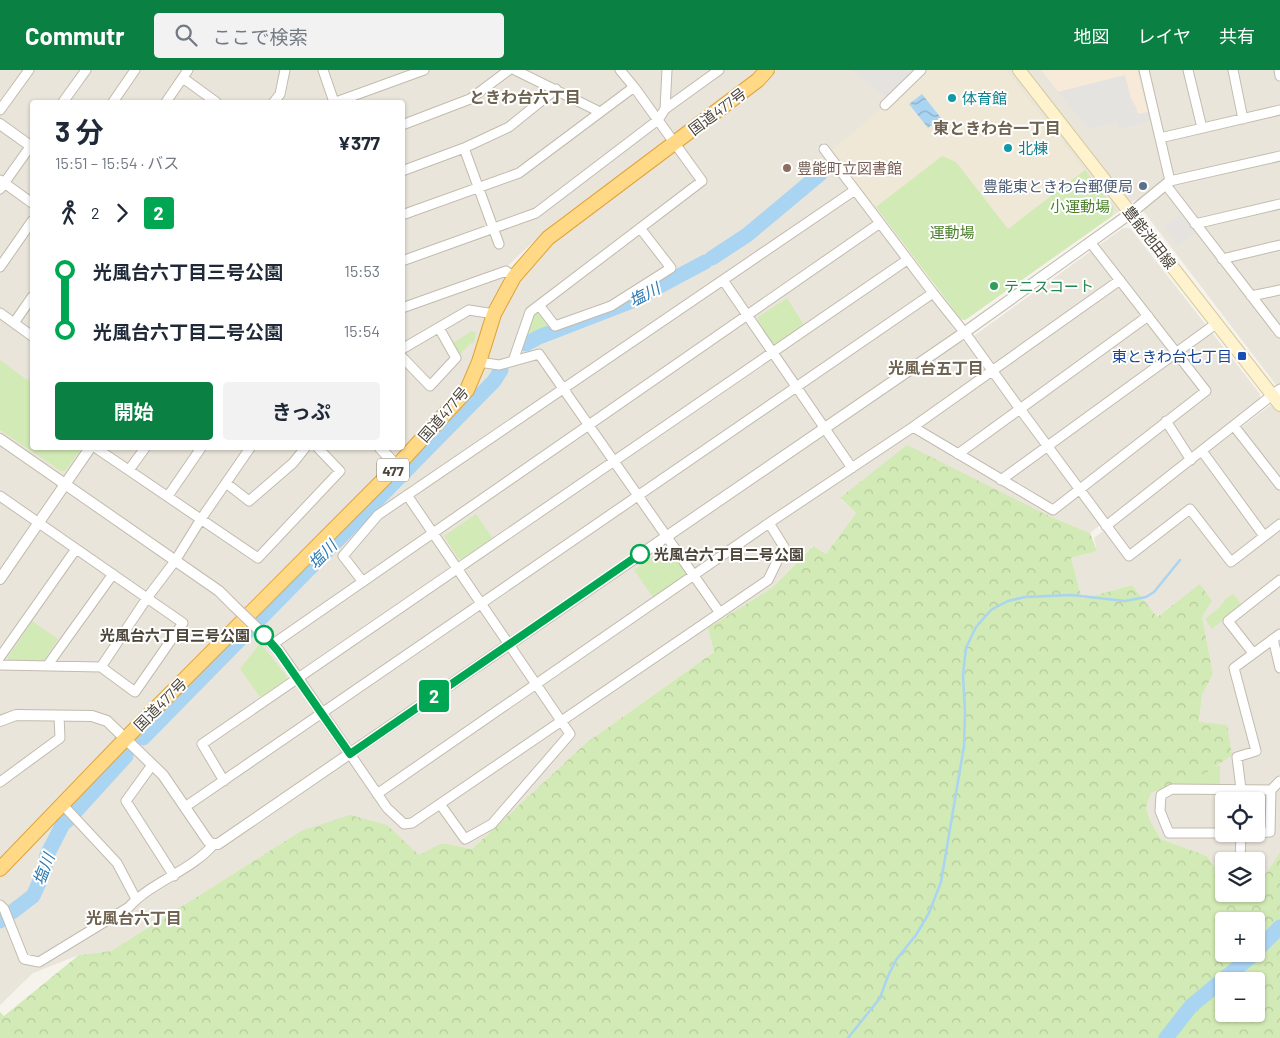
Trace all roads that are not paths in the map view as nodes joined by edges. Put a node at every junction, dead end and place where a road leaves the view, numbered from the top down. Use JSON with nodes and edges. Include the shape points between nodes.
{"nodes":[{"id":1,"x":29,"y":70,"type":"edge"},
{"id":2,"x":86,"y":70,"type":"edge"},
{"id":3,"x":135,"y":70,"type":"edge"},
{"id":4,"x":285,"y":70,"type":"edge"},
{"id":5,"x":323,"y":70,"type":"edge"},
{"id":6,"x":424,"y":70,"type":"edge"},
{"id":7,"x":509,"y":70,"type":"edge"},
{"id":8,"x":515,"y":70,"type":"edge"},
{"id":9,"x":621,"y":70,"type":"edge"},
{"id":10,"x":667,"y":70,"type":"edge"},
{"id":11,"x":719,"y":70,"type":"edge"},
{"id":12,"x":767,"y":70,"type":"edge"},
{"id":13,"x":921,"y":70,"type":"edge"},
{"id":14,"x":1019,"y":70,"type":"edge"},
{"id":15,"x":1144,"y":70,"type":"edge"},
{"id":16,"x":1188,"y":70,"type":"edge"},
{"id":17,"x":1233,"y":70,"type":"edge"},
{"id":18,"x":1278,"y":70,"type":"edge"},
{"id":19,"x":185,"y":74,"type":"edge"},
{"id":20,"x":708,"y":74,"type":"edge"},
{"id":21,"x":1280,"y":76,"type":"edge"},
{"id":22,"x":634,"y":87,"type":"junction"},
{"id":23,"x":556,"y":89,"type":"junction"},
{"id":24,"x":64,"y":100,"type":"edge"},
{"id":25,"x":114,"y":100,"type":"edge"},
{"id":26,"x":167,"y":100,"type":"edge"},
{"id":27,"x":214,"y":100,"type":"edge"},
{"id":28,"x":276,"y":100,"type":"edge"},
{"id":29,"x":334,"y":100,"type":"edge"},
{"id":30,"x":341,"y":100,"type":"edge"},
{"id":31,"x":885,"y":105,"type":"dead end"},
{"id":32,"x":664,"y":109,"type":"junction"},
{"id":33,"x":0,"y":110,"type":"edge"},
{"id":34,"x":1280,"y":110,"type":"edge"},
{"id":35,"x":600,"y":112,"type":"junction"},
{"id":36,"x":1244,"y":119,"type":"junction"},
{"id":37,"x":658,"y":120,"type":"junction"},
{"id":38,"x":0,"y":124,"type":"edge"},
{"id":39,"x":405,"y":124,"type":"edge"},
{"id":40,"x":1202,"y":128,"type":"junction"},
{"id":41,"x":1160,"y":138,"type":"junction"},
{"id":42,"x":675,"y":143,"type":"junction"},
{"id":43,"x":30,"y":145,"type":"edge"},
{"id":44,"x":464,"y":148,"type":"junction"},
{"id":45,"x":30,"y":149,"type":"edge"},
{"id":46,"x":824,"y":149,"type":"dead end"},
{"id":47,"x":1280,"y":156,"type":"edge"},
{"id":48,"x":405,"y":170,"type":"edge"},
{"id":49,"x":1168,"y":183,"type":"junction"},
{"id":50,"x":2,"y":184,"type":"edge"},
{"id":51,"x":478,"y":187,"type":"junction"},
{"id":52,"x":855,"y":190,"type":"junction"},
{"id":53,"x":30,"y":202,"type":"edge"},
{"id":54,"x":1280,"y":204,"type":"edge"},
{"id":55,"x":1131,"y":213,"type":"junction"},
{"id":56,"x":405,"y":214,"type":"edge"},
{"id":57,"x":880,"y":223,"type":"junction"},
{"id":58,"x":30,"y":224,"type":"edge"},
{"id":59,"x":1195,"y":224,"type":"junction"},
{"id":60,"x":494,"y":228,"type":"junction"},
{"id":61,"x":640,"y":228,"type":"junction"},
{"id":62,"x":1090,"y":242,"type":"junction"},
{"id":63,"x":499,"y":244,"type":"dead end"},
{"id":64,"x":1280,"y":245,"type":"edge"},
{"id":65,"x":1222,"y":259,"type":"junction"},
{"id":66,"x":405,"y":260,"type":"edge"},
{"id":67,"x":907,"y":260,"type":"junction"},
{"id":68,"x":0,"y":267,"type":"edge"},
{"id":69,"x":514,"y":277,"type":"junction"},
{"id":70,"x":723,"y":280,"type":"junction"},
{"id":71,"x":1120,"y":280,"type":"junction"},
{"id":72,"x":1280,"y":290,"type":"edge"},
{"id":73,"x":933,"y":293,"type":"junction"},
{"id":74,"x":1251,"y":296,"type":"junction"},
{"id":75,"x":30,"y":300,"type":"edge"},
{"id":76,"x":539,"y":306,"type":"junction"},
{"id":77,"x":405,"y":307,"type":"edge"},
{"id":78,"x":0,"y":313,"type":"edge"},
{"id":79,"x":494,"y":314,"type":"junction"},
{"id":80,"x":747,"y":315,"type":"junction"},
{"id":81,"x":1148,"y":316,"type":"junction"},
{"id":82,"x":14,"y":323,"type":"junction"},
{"id":83,"x":1217,"y":324,"type":"junction"},
{"id":84,"x":439,"y":328,"type":"junction"},
{"id":85,"x":965,"y":332,"type":"junction"},
{"id":86,"x":1280,"y":333,"type":"edge"},
{"id":87,"x":30,"y":335,"type":"edge"},
{"id":88,"x":405,"y":347,"type":"edge"},
{"id":89,"x":772,"y":352,"type":"junction"},
{"id":90,"x":1176,"y":352,"type":"junction"},
{"id":91,"x":405,"y":359,"type":"edge"},
{"id":92,"x":513,"y":361,"type":"junction"},
{"id":93,"x":479,"y":362,"type":"junction"},
{"id":94,"x":993,"y":372,"type":"junction"},
{"id":95,"x":796,"y":387,"type":"junction"},
{"id":96,"x":563,"y":388,"type":"junction"},
{"id":97,"x":1278,"y":396,"type":"edge"},
{"id":98,"x":1020,"y":409,"type":"junction"},
{"id":99,"x":1166,"y":421,"type":"junction"},
{"id":100,"x":589,"y":425,"type":"junction"},
{"id":101,"x":1234,"y":426,"type":"junction"},
{"id":102,"x":913,"y":427,"type":"junction"},
{"id":103,"x":825,"y":428,"type":"junction"},
{"id":104,"x":0,"y":439,"type":"edge"},
{"id":105,"x":1047,"y":446,"type":"junction"},
{"id":106,"x":89,"y":450,"type":"edge"},
{"id":107,"x":99,"y":450,"type":"edge"},
{"id":108,"x":143,"y":450,"type":"edge"},
{"id":109,"x":200,"y":450,"type":"edge"},
{"id":110,"x":249,"y":450,"type":"edge"},
{"id":111,"x":303,"y":450,"type":"edge"},
{"id":112,"x":320,"y":450,"type":"edge"},
{"id":113,"x":382,"y":450,"type":"edge"},
{"id":114,"x":1202,"y":451,"type":"junction"},
{"id":115,"x":958,"y":454,"type":"junction"},
{"id":116,"x":1192,"y":460,"type":"junction"},
{"id":117,"x":614,"y":461,"type":"junction"},
{"id":118,"x":397,"y":466,"type":"junction"},
{"id":119,"x":852,"y":468,"type":"junction"},
{"id":120,"x":129,"y":470,"type":"junction"},
{"id":121,"x":1001,"y":480,"type":"junction"},
{"id":122,"x":226,"y":483,"type":"junction"},
{"id":123,"x":66,"y":484,"type":"junction"},
{"id":124,"x":1280,"y":485,"type":"edge"},
{"id":125,"x":1080,"y":490,"type":"junction"},
{"id":126,"x":407,"y":495,"type":"junction"},
{"id":127,"x":0,"y":496,"type":"edge"},
{"id":128,"x":168,"y":496,"type":"junction"},
{"id":129,"x":638,"y":496,"type":"junction"},
{"id":130,"x":201,"y":520,"type":"junction"},
{"id":131,"x":39,"y":523,"type":"junction"},
{"id":132,"x":769,"y":523,"type":"junction"},
{"id":133,"x":1280,"y":524,"type":"edge"},
{"id":134,"x":1106,"y":526,"type":"junction"},
{"id":135,"x":433,"y":533,"type":"junction"},
{"id":136,"x":666,"y":536,"type":"junction"},
{"id":137,"x":1264,"y":536,"type":"junction"},
{"id":138,"x":76,"y":549,"type":"junction"},
{"id":139,"x":176,"y":561,"type":"junction"},
{"id":140,"x":458,"y":568,"type":"junction"},
{"id":141,"x":113,"y":574,"type":"junction"},
{"id":142,"x":694,"y":575,"type":"junction"},
{"id":143,"x":0,"y":578,"type":"edge"},
{"id":144,"x":1280,"y":580,"type":"edge"},
{"id":145,"x":363,"y":582,"type":"junction"},
{"id":146,"x":147,"y":598,"type":"junction"},
{"id":147,"x":481,"y":604,"type":"junction"},
{"id":148,"x":720,"y":613,"type":"junction"},
{"id":149,"x":1277,"y":636,"type":"edge"},
{"id":150,"x":273,"y":644,"type":"junction"},
{"id":151,"x":509,"y":644,"type":"junction"},
{"id":152,"x":1253,"y":653,"type":"junction"},
{"id":153,"x":0,"y":657,"type":"edge"},
{"id":154,"x":0,"y":665,"type":"edge"},
{"id":155,"x":47,"y":666,"type":"junction"},
{"id":156,"x":101,"y":667,"type":"junction"},
{"id":157,"x":1280,"y":668,"type":"edge"},
{"id":158,"x":298,"y":678,"type":"junction"},
{"id":159,"x":536,"y":684,"type":"junction"},
{"id":160,"x":322,"y":714,"type":"junction"},
{"id":161,"x":58,"y":716,"type":"junction"},
{"id":162,"x":0,"y":721,"type":"edge"},
{"id":163,"x":562,"y":721,"type":"junction"},
{"id":164,"x":126,"y":739,"type":"junction"},
{"id":165,"x":350,"y":754,"type":"junction"},
{"id":166,"x":152,"y":765,"type":"junction"},
{"id":167,"x":224,"y":781,"type":"junction"},
{"id":168,"x":1280,"y":781,"type":"edge"},
{"id":169,"x":0,"y":782,"type":"edge"},
{"id":170,"x":1241,"y":790,"type":"junction"},
{"id":171,"x":1271,"y":790,"type":"junction"},
{"id":172,"x":377,"y":794,"type":"junction"},
{"id":173,"x":62,"y":804,"type":"junction"},
{"id":174,"x":440,"y":804,"type":"junction"},
{"id":175,"x":185,"y":808,"type":"junction"},
{"id":176,"x":1265,"y":832,"type":"edge"},
{"id":177,"x":1215,"y":833,"type":"edge"},
{"id":178,"x":214,"y":844,"type":"junction"},
{"id":179,"x":0,"y":869,"type":"edge"},
{"id":180,"x":174,"y":876,"type":"junction"},
{"id":181,"x":136,"y":899,"type":"junction"},
{"id":182,"x":0,"y":905,"type":"edge"}],
"edges":[{"from":1,"to":33,"type":"street"},
{"from":2,"to":24,"type":"street"},
{"from":3,"to":25,"type":"street"},
{"from":4,"to":28,"type":"street"},
{"from":5,"to":29,"type":"street"},
{"from":6,"to":30,"type":"street"},
{"from":7,"to":39,"type":"street","via":[[470,100]]},
{"from":8,"to":23,"type":"street"},
{"from":9,"to":22,"type":"street"},
{"from":10,"to":32,"type":"street"},
{"from":11,"to":20,"type":"street"},
{"from":12,"to":42,"type":"highway","name":"国道477号","number":"477"},
{"from":13,"to":31,"type":"street"},
{"from":14,"to":55,"type":"main road","name":"豊能池田線"},
{"from":15,"to":41,"type":"street"},
{"from":16,"to":40,"type":"street"},
{"from":17,"to":36,"type":"street"},
{"from":18,"to":21,"type":"street"},
{"from":19,"to":26,"type":"street"},
{"from":19,"to":27,"type":"street"},
{"from":20,"to":32,"type":"street"},
{"from":22,"to":35,"type":"street"},
{"from":22,"to":37,"type":"street"},
{"from":23,"to":35,"type":"street"},
{"from":23,"to":44,"type":"street","via":[[509,127]]},
{"from":32,"to":37,"type":"street"},
{"from":34,"to":36,"type":"street"},
{"from":35,"to":51,"type":"street","via":[[519,172]]},
{"from":36,"to":40,"type":"street"},
{"from":37,"to":42,"type":"street"},
{"from":37,"to":60,"type":"street","via":[[536,213]]},
{"from":38,"to":43,"type":"street"},
{"from":40,"to":41,"type":"street"},
{"from":41,"to":49,"type":"street"},
{"from":42,"to":61,"type":"street","via":[[702,181]]},
{"from":42,"to":69,"type":"highway","name":"国道477号","number":"477","via":[[548,238]]},
{"from":44,"to":48,"type":"street"},
{"from":44,"to":51,"type":"street"},
{"from":45,"to":50,"type":"street"},
{"from":46,"to":52,"type":"street"},
{"from":47,"to":49,"type":"street"},
{"from":49,"to":55,"type":"street"},
{"from":49,"to":59,"type":"street"},
{"from":50,"to":53,"type":"street"},
{"from":51,"to":56,"type":"street"},
{"from":51,"to":60,"type":"street"},
{"from":52,"to":57,"type":"street"},
{"from":52,"to":70,"type":"street"},
{"from":54,"to":59,"type":"street"},
{"from":55,"to":62,"type":"street"},
{"from":55,"to":83,"type":"main road","name":"豊能池田線"},
{"from":57,"to":67,"type":"street"},
{"from":57,"to":80,"type":"street"},
{"from":58,"to":68,"type":"street"},
{"from":59,"to":65,"type":"street"},
{"from":60,"to":63,"type":"street"},
{"from":60,"to":66,"type":"street"},
{"from":61,"to":76,"type":"street"},
{"from":61,"to":76,"type":"street","via":[[671,268],[611,306],[555,326]]},
{"from":62,"to":71,"type":"street"},
{"from":62,"to":85,"type":"street"},
{"from":64,"to":65,"type":"street"},
{"from":65,"to":74,"type":"street"},
{"from":67,"to":73,"type":"street"},
{"from":67,"to":89,"type":"street"},
{"from":69,"to":77,"type":"street","via":[[506,271]]},
{"from":69,"to":79,"type":"highway","name":"国道477号","number":"477"},
{"from":70,"to":80,"type":"street"},
{"from":70,"to":96,"type":"street"},
{"from":71,"to":81,"type":"street"},
{"from":71,"to":94,"type":"street"},
{"from":72,"to":74,"type":"street"},
{"from":73,"to":85,"type":"street"},
{"from":73,"to":95,"type":"street"},
{"from":74,"to":86,"type":"street"},
{"from":75,"to":82,"type":"street"},
{"from":76,"to":92,"type":"street","via":[[530,312]]},
{"from":78,"to":82,"type":"street"},
{"from":79,"to":84,"type":"street","via":[[469,310]]},
{"from":79,"to":93,"type":"highway","name":"国道477号","number":"477"},
{"from":80,"to":89,"type":"street"},
{"from":80,"to":100,"type":"street"},
{"from":81,"to":90,"type":"street"},
{"from":81,"to":98,"type":"street"},
{"from":82,"to":87,"type":"street"},
{"from":83,"to":90,"type":"street"},
{"from":83,"to":97,"type":"main road","name":"豊能池田線"},
{"from":84,"to":88,"type":"street"},
{"from":84,"to":91,"type":"street","via":[[456,358],[430,386]]},
{"from":85,"to":94,"type":"street"},
{"from":85,"to":103,"type":"street"},
{"from":89,"to":95,"type":"street"},
{"from":89,"to":117,"type":"street"},
{"from":90,"to":99,"type":"street","via":[[1206,391]]},
{"from":90,"to":105,"type":"street"},
{"from":92,"to":93,"type":"street","via":[[499,365]]},
{"from":92,"to":96,"type":"street","via":[[539,354]]},
{"from":93,"to":118,"type":"highway","name":"国道477号","number":"477","via":[[467,390]]},
{"from":94,"to":98,"type":"street"},
{"from":94,"to":102,"type":"street"},
{"from":95,"to":103,"type":"street"},
{"from":95,"to":129,"type":"street"},
{"from":96,"to":100,"type":"street"},
{"from":96,"to":126,"type":"street"},
{"from":97,"to":101,"type":"street"},
{"from":98,"to":105,"type":"street"},
{"from":98,"to":115,"type":"street"},
{"from":99,"to":116,"type":"street"},
{"from":99,"to":125,"type":"street"},
{"from":100,"to":117,"type":"street"},
{"from":100,"to":135,"type":"street"},
{"from":101,"to":114,"type":"street"},
{"from":101,"to":124,"type":"street"},
{"from":102,"to":115,"type":"street"},
{"from":102,"to":119,"type":"street"},
{"from":103,"to":119,"type":"street"},
{"from":103,"to":136,"type":"street"},
{"from":104,"to":123,"type":"street"},
{"from":105,"to":121,"type":"street"},
{"from":105,"to":125,"type":"street"},
{"from":106,"to":123,"type":"street"},
{"from":107,"to":120,"type":"street"},
{"from":108,"to":120,"type":"street"},
{"from":109,"to":128,"type":"street"},
{"from":110,"to":122,"type":"street"},
{"from":111,"to":122,"type":"street","via":[[249,501]]},
{"from":112,"to":130,"type":"street","via":[[340,472],[258,558]]},
{"from":113,"to":118,"type":"street"},
{"from":114,"to":116,"type":"street"},
{"from":114,"to":137,"type":"street"},
{"from":115,"to":121,"type":"street"},
{"from":116,"to":134,"type":"street"},
{"from":117,"to":129,"type":"street"},
{"from":117,"to":140,"type":"street"},
{"from":118,"to":164,"type":"highway","name":"国道477号","number":"477"},
{"from":119,"to":132,"type":"street"},
{"from":120,"to":128,"type":"street"},
{"from":121,"to":125,"type":"street","via":[[1053,510]]},
{"from":122,"to":130,"type":"street"},
{"from":123,"to":131,"type":"street"},
{"from":123,"to":139,"type":"street"},
{"from":125,"to":134,"type":"street"},
{"from":126,"to":135,"type":"street"},
{"from":126,"to":145,"type":"street","via":[[378,515],[343,556]]},
{"from":127,"to":131,"type":"street"},
{"from":128,"to":130,"type":"street"},
{"from":129,"to":136,"type":"street"},
{"from":129,"to":147,"type":"street"},
{"from":130,"to":139,"type":"street"},
{"from":131,"to":138,"type":"street"},
{"from":131,"to":143,"type":"street"},
{"from":132,"to":142,"type":"street"},
{"from":132,"to":148,"type":"street","via":[[784,547],[768,580]]},
{"from":133,"to":137,"type":"street"},
{"from":134,"to":137,"type":"street","via":[[1129,556],[1190,509],[1232,562]]},
{"from":135,"to":140,"type":"street"},
{"from":135,"to":145,"type":"street"},
{"from":136,"to":142,"type":"street"},
{"from":136,"to":151,"type":"street"},
{"from":138,"to":141,"type":"street"},
{"from":138,"to":153,"type":"street"},
{"from":139,"to":146,"type":"street"},
{"from":139,"to":150,"type":"street","bridge":true,"via":[[219,592]]},
{"from":140,"to":147,"type":"street"},
{"from":140,"to":158,"type":"street"},
{"from":141,"to":146,"type":"street"},
{"from":141,"to":155,"type":"street"},
{"from":142,"to":148,"type":"street"},
{"from":142,"to":159,"type":"street"},
{"from":144,"to":152,"type":"street","via":[[1228,621]]},
{"from":145,"to":150,"type":"street"},
{"from":146,"to":156,"type":"street"},
{"from":146,"to":156,"type":"street","via":[[183,623],[135,692]]},
{"from":147,"to":151,"type":"street"},
{"from":147,"to":160,"type":"street"},
{"from":148,"to":163,"type":"street"},
{"from":149,"to":152,"type":"street"},
{"from":149,"to":157,"type":"street"},
{"from":150,"to":158,"type":"street"},
{"from":151,"to":159,"type":"street"},
{"from":151,"to":165,"type":"street"},
{"from":152,"to":170,"type":"street","via":[[1234,668],[1256,751],[1237,757]]},
{"from":154,"to":155,"type":"street"},
{"from":155,"to":156,"type":"street"},
{"from":158,"to":160,"type":"street"},
{"from":158,"to":167,"type":"street","via":[[202,744]]},
{"from":159,"to":163,"type":"street"},
{"from":159,"to":172,"type":"street"},
{"from":160,"to":165,"type":"street"},
{"from":160,"to":167,"type":"street"},
{"from":161,"to":162,"type":"street","via":[[16,715]]},
{"from":161,"to":164,"type":"street","via":[[100,718]]},
{"from":161,"to":169,"type":"street","via":[[60,738]]},
{"from":163,"to":174,"type":"street"},
{"from":163,"to":174,"type":"street","via":[[570,734],[492,824],[465,840]]},
{"from":164,"to":166,"type":"street"},
{"from":164,"to":173,"type":"highway","name":"国道477号","number":"477"},
{"from":165,"to":172,"type":"street"},
{"from":165,"to":178,"type":"street","via":[[222,842]]},
{"from":166,"to":175,"type":"street"},
{"from":166,"to":180,"type":"street","via":[[126,801]]},
{"from":167,"to":175,"type":"street"},
{"from":168,"to":171,"type":"street"},
{"from":170,"to":171,"type":"street"},
{"from":170,"to":177,"type":"street","via":[[1172,789],[1161,795],[1160,811],[1169,833]]},
{"from":171,"to":176,"type":"street","via":[[1270,832]]},
{"from":172,"to":174,"type":"street","via":[[404,824],[412,823]]},
{"from":173,"to":179,"type":"highway","name":"国道477号","number":"477"},
{"from":173,"to":181,"type":"street","via":[[117,863]]},
{"from":175,"to":178,"type":"street"},
{"from":178,"to":180,"type":"street"},
{"from":180,"to":181,"type":"street"},
{"from":181,"to":182,"type":"street","via":[[39,962],[24,959]]}]}
